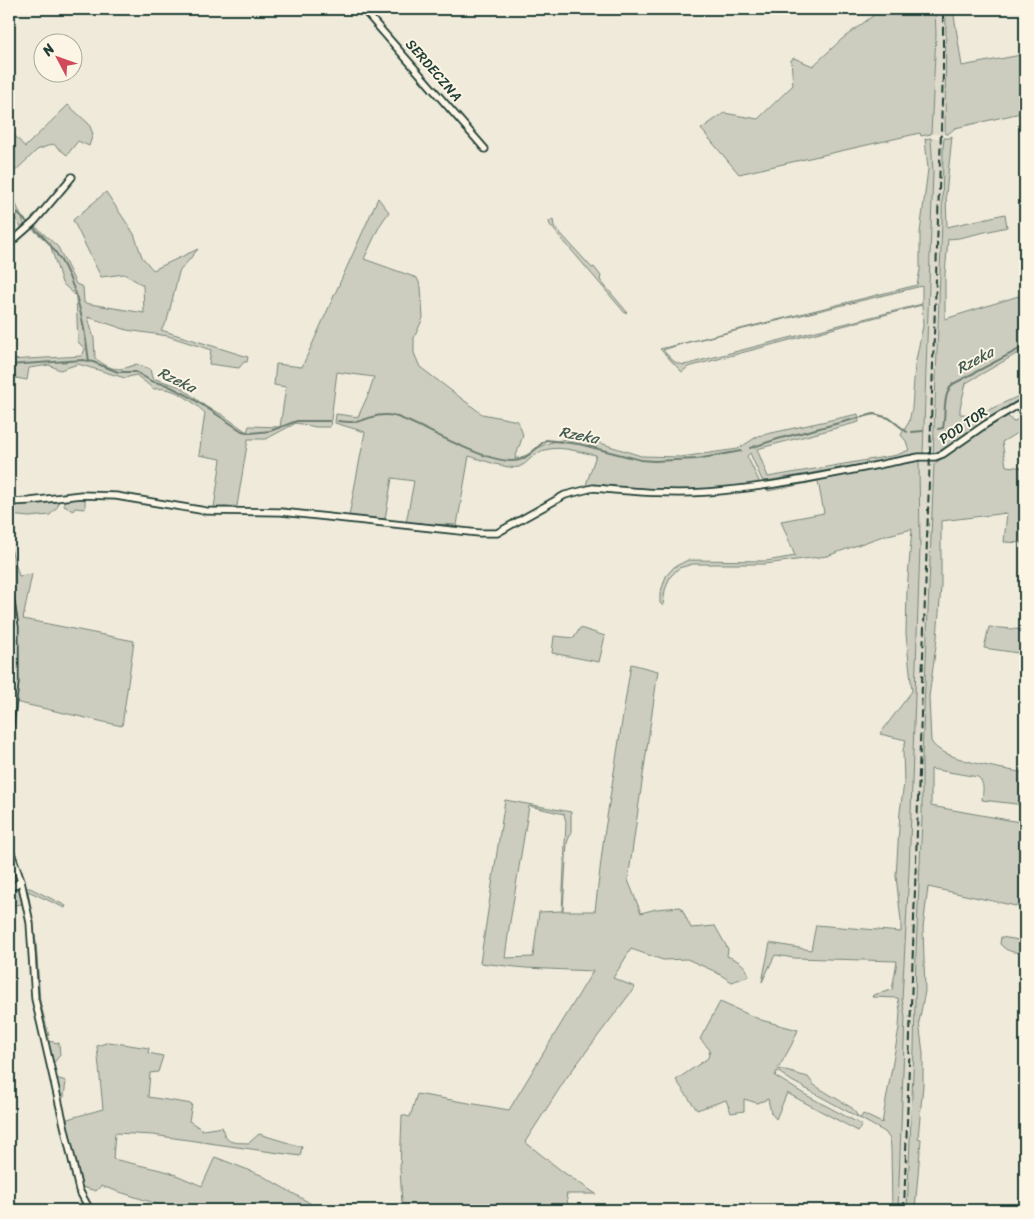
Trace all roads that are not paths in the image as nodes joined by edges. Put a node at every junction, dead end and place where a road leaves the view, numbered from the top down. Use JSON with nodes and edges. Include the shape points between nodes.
{"nodes":[{"id":1,"x":363,"y":9,"type":"edge"},
{"id":2,"x":485,"y":149,"type":"dead end"},
{"id":3,"x":72,"y":177,"type":"dead end"},
{"id":4,"x":9,"y":244,"type":"edge"},
{"id":5,"x":1025,"y":401,"type":"edge"},
{"id":6,"x":9,"y":502,"type":"edge"},
{"id":7,"x":9,"y":590,"type":"edge"},
{"id":8,"x":9,"y":736,"type":"edge"},
{"id":9,"x":9,"y":847,"type":"edge"},
{"id":10,"x":21,"y":881,"type":"junction"},
{"id":11,"x":9,"y":889,"type":"edge"},
{"id":12,"x":90,"y":1210,"type":"edge"}],
"edges":[{"from":1,"to":2,"type":"street","name":"SERDECZNA"},
{"from":3,"to":4,"type":"street","via":[[34,222]]},
{"from":5,"to":6,"type":"street","name":"POD TOR","via":[[939,456],[708,492],[672,494],[584,489],[566,495],[497,533],[281,512],[206,511],[116,496],[81,495]]},
{"from":7,"to":8,"type":"street","via":[[15,627],[15,683]]},
{"from":9,"to":10,"type":"street"},
{"from":10,"to":11,"type":"street"},
{"from":10,"to":12,"type":"street","via":[[30,923],[38,1018],[72,1166],[79,1190]]}]}
